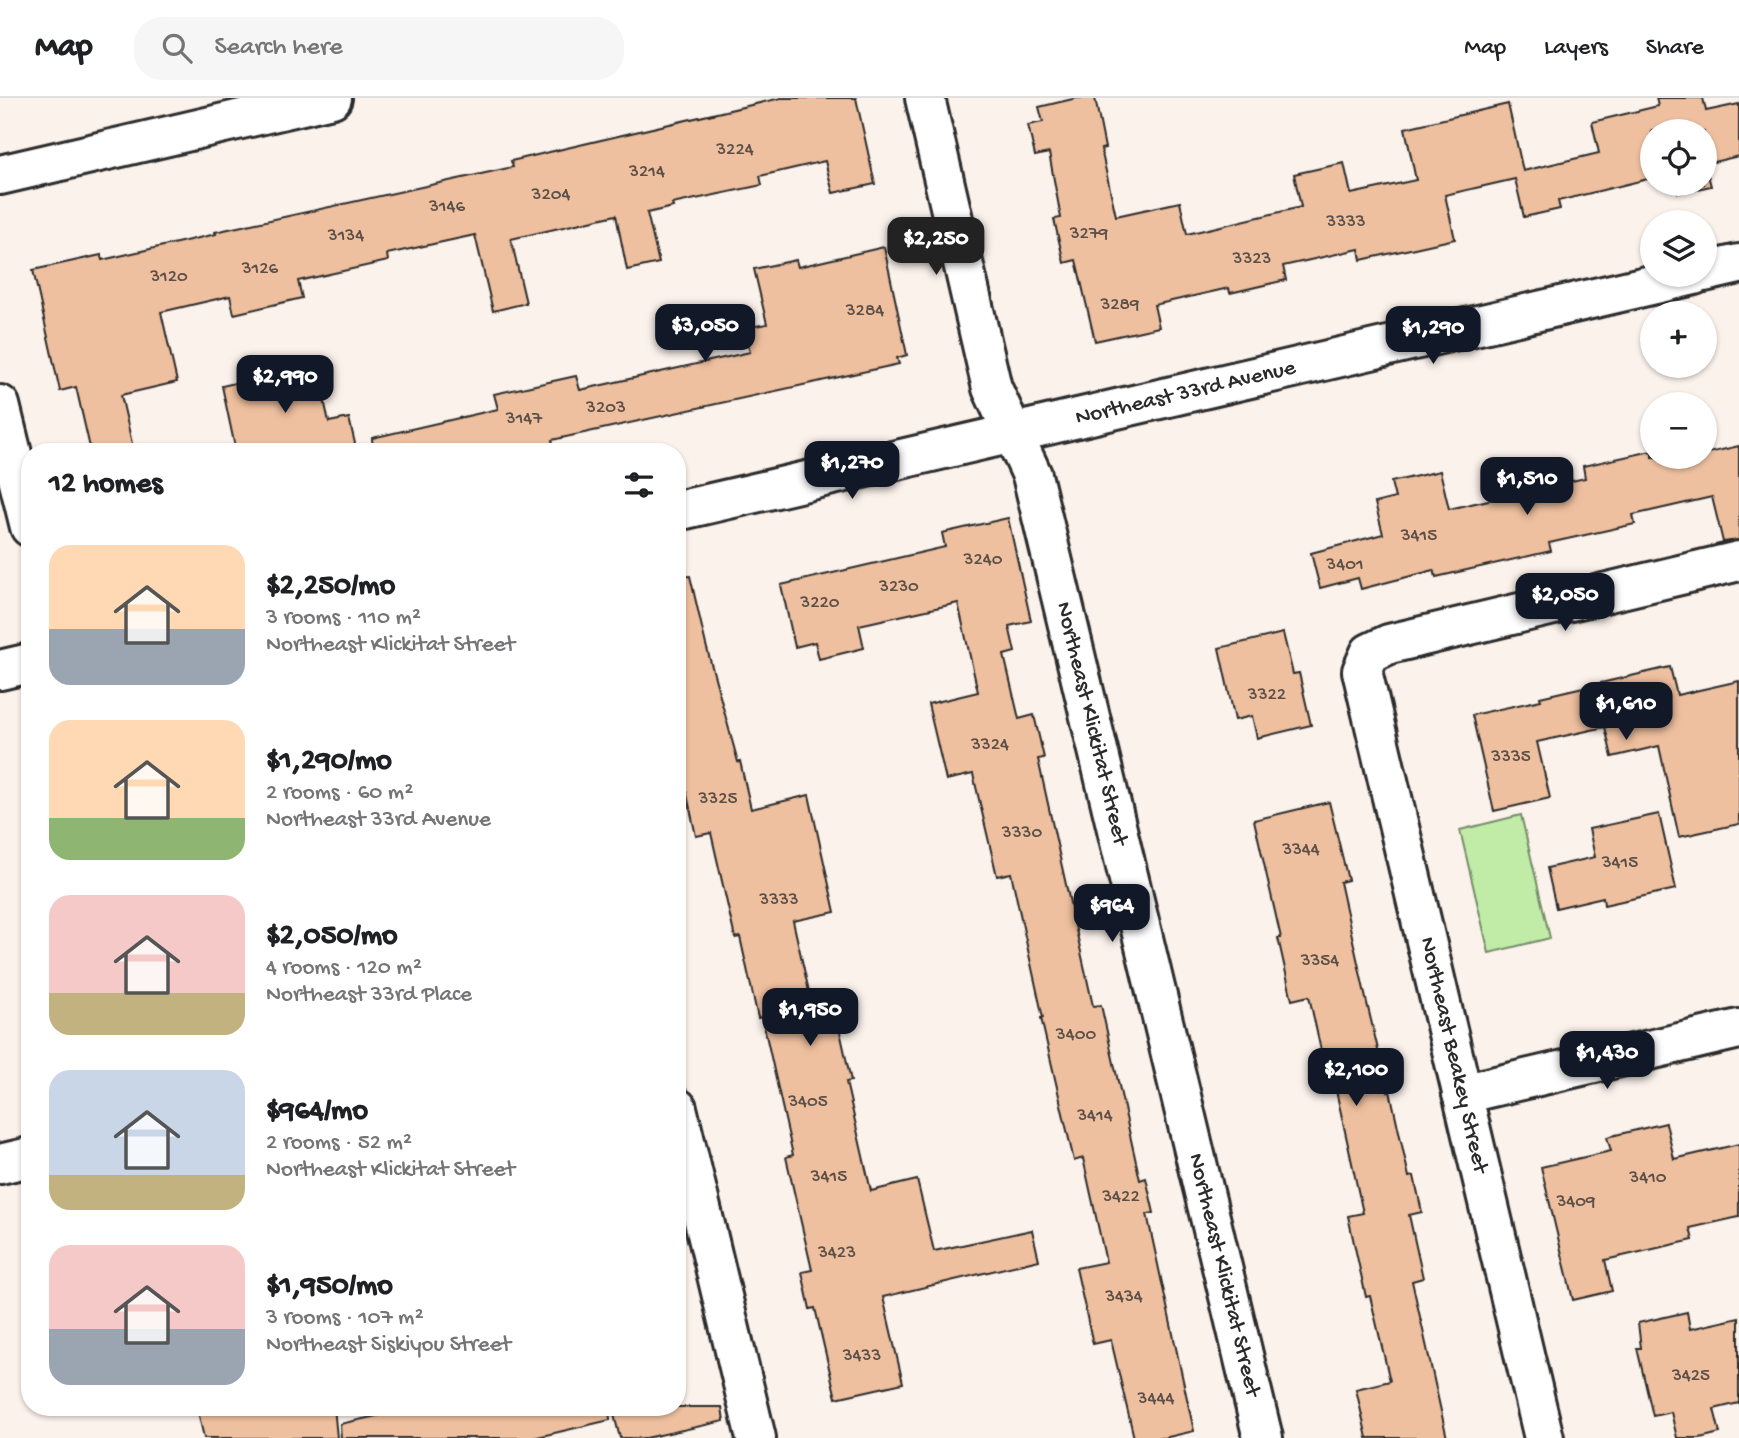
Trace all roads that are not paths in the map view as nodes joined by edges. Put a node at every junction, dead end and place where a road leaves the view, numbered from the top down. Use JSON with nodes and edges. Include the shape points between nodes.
{"nodes":[{"id":1,"x":332,"y":98,"type":"edge"},
{"id":2,"x":925,"y":98,"type":"edge"},
{"id":3,"x":0,"y":175,"type":"edge"},
{"id":4,"x":1739,"y":264,"type":"edge"},
{"id":5,"x":1717,"y":269,"type":"edge"},
{"id":6,"x":1642,"y":287,"type":"edge"},
{"id":7,"x":0,"y":405,"type":"edge"},
{"id":8,"x":1013,"y":433,"type":"junction"},
{"id":9,"x":21,"y":490,"type":"edge"},
{"id":10,"x":686,"y":509,"type":"edge"},
{"id":11,"x":1739,"y":561,"type":"edge"},
{"id":12,"x":21,"y":665,"type":"edge"},
{"id":13,"x":0,"y":670,"type":"edge"},
{"id":14,"x":1739,"y":1029,"type":"edge"},
{"id":15,"x":1462,"y":1094,"type":"junction"},
{"id":16,"x":686,"y":1146,"type":"edge"},
{"id":17,"x":21,"y":1159,"type":"edge"},
{"id":18,"x":0,"y":1164,"type":"edge"},
{"id":19,"x":756,"y":1438,"type":"edge"},
{"id":20,"x":1262,"y":1438,"type":"edge"},
{"id":21,"x":1544,"y":1438,"type":"edge"}],
"edges":[{"from":1,"to":3,"type":"street"},
{"from":2,"to":8,"type":"street","name":"Northeast Klickitat Street","via":[[992,388]]},
{"from":4,"to":5,"type":"street"},
{"from":6,"to":8,"type":"street","name":"Northeast 33rd Avenue"},
{"from":7,"to":9,"type":"street"},
{"from":8,"to":10,"type":"street","name":"Northeast 33rd Avenue"},
{"from":8,"to":20,"type":"street","name":"Northeast Klickitat Street","via":[[1032,475]]},
{"from":11,"to":15,"type":"street","name":"Northeast Beakey Street","via":[[1389,644],[1370,653],[1362,671]]},
{"from":12,"to":13,"type":"street"},
{"from":14,"to":15,"type":"street"},
{"from":15,"to":21,"type":"street","name":"Northeast Beakey Street"},
{"from":16,"to":19,"type":"street"},
{"from":17,"to":18,"type":"street"}]}
